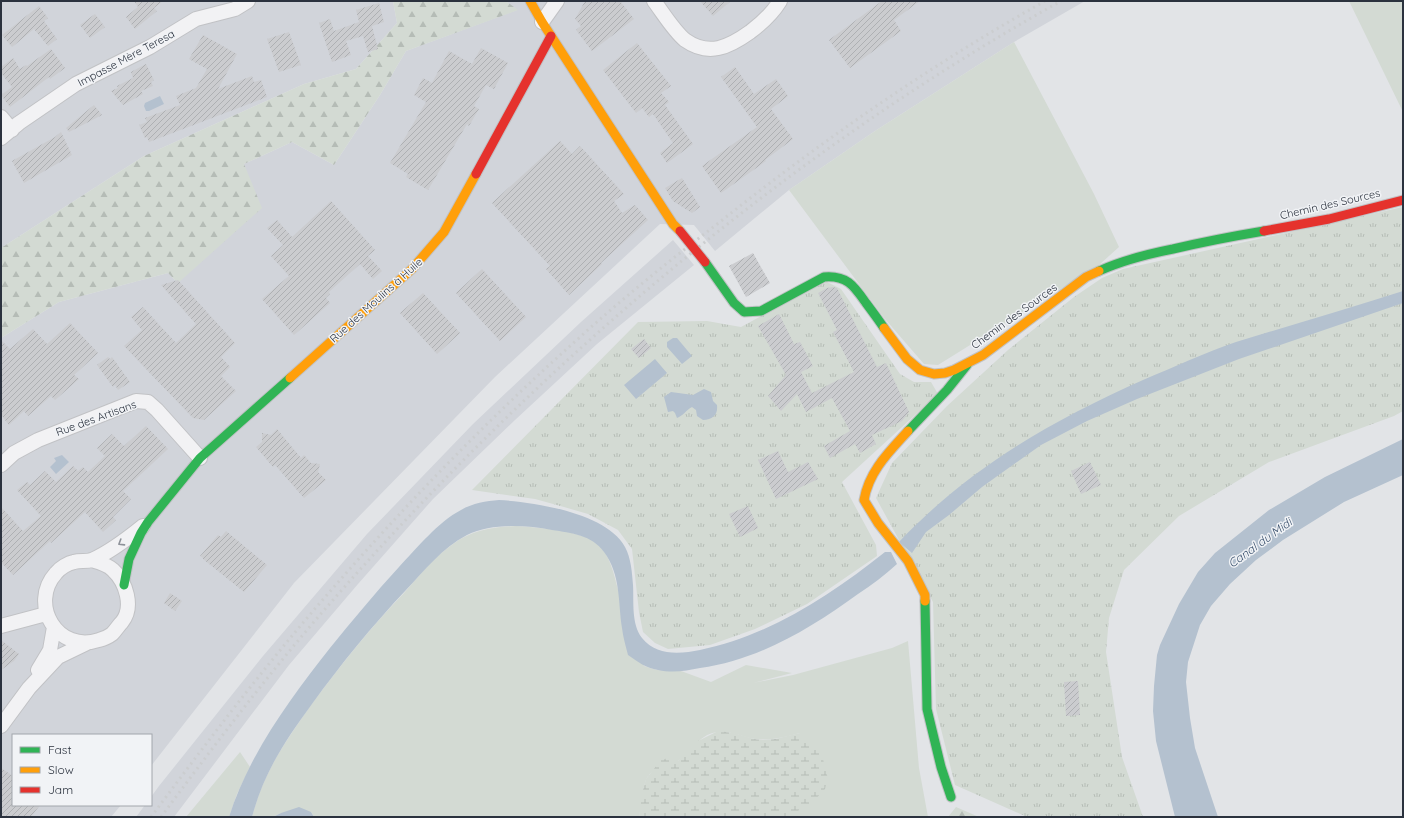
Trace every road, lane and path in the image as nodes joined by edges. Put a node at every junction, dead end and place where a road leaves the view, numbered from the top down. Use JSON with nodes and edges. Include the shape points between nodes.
{"nodes":[{"id":1,"x":248,"y":1,"type":"edge"},
{"id":2,"x":530,"y":1,"type":"edge"},
{"id":3,"x":557,"y":1,"type":"edge"},
{"id":4,"x":654,"y":1,"type":"edge"},
{"id":5,"x":780,"y":1,"type":"edge"},
{"id":6,"x":542,"y":22,"type":"junction"},
{"id":7,"x":551,"y":36,"type":"junction"},
{"id":8,"x":1,"y":117,"type":"edge"},
{"id":9,"x":6,"y":134,"type":"edge"},
{"id":10,"x":1403,"y":200,"type":"edge"},
{"id":11,"x":968,"y":363,"type":"junction"},
{"id":12,"x":200,"y":458,"type":"junction"},
{"id":13,"x":1,"y":465,"type":"edge"},
{"id":14,"x":148,"y":522,"type":"junction"},
{"id":15,"x":91,"y":560,"type":"junction"},
{"id":16,"x":124,"y":585,"type":"junction"},
{"id":17,"x":46,"y":614,"type":"junction"},
{"id":18,"x":1,"y":626,"type":"edge"},
{"id":19,"x":54,"y":627,"type":"junction"},
{"id":20,"x":87,"y":643,"type":"junction"},
{"id":21,"x":28,"y":688,"type":"junction"},
{"id":22,"x":1,"y":726,"type":"edge"},
{"id":23,"x":951,"y":797,"type":"dead end"}],
"edges":[{"from":1,"to":9,"type":"street","name":"Impasse Mère Teresa","via":[[235,9],[196,19],[150,47],[76,84]]},
{"from":2,"to":6,"type":"street"},
{"from":3,"to":6,"type":"street"},
{"from":4,"to":5,"type":"street","via":[[684,39],[708,50],[727,47],[736,42],[764,21]]},
{"from":6,"to":7,"type":"street"},
{"from":7,"to":11,"type":"street","name":"Chemin des Sources","bridge":true,"via":[[673,224],[743,312],[761,310],[824,276],[835,276],[854,286],[907,359],[920,370],[934,374],[954,370]]},
{"from":7,"to":12,"type":"street","name":"Rue des Moulins à Huile","via":[[444,232],[428,252]]},
{"from":8,"to":9,"type":"street","name":"Impasse Mère Teresa"},
{"from":10,"to":11,"type":"street","name":"Chemin des Sources","via":[[1329,219],[1209,241],[1114,264],[1086,277],[983,355]]},
{"from":11,"to":23,"type":"street","via":[[947,390],[879,463],[866,488],[864,500],[878,523],[908,560],[925,595],[927,709],[940,767]]},
{"from":12,"to":13,"type":"street","name":"Rue des Artisans","via":[[157,410],[148,402],[136,401],[38,440],[14,453]]},
{"from":12,"to":14,"type":"street","name":"Rue des Moulins à Huile"},
{"from":14,"to":15,"type":"street","name":"Rue des Moulins à Huile","one_way":true,"via":[[123,542]]},
{"from":14,"to":16,"type":"street","name":"Rue des Moulins à Huile","via":[[129,559]]},
{"from":15,"to":16,"type":"street","via":[[113,569]]},
{"from":15,"to":17,"type":"street","via":[[73,562],[55,574],[45,592]]},
{"from":16,"to":20,"type":"street","via":[[128,604],[124,619],[112,634]]},
{"from":17,"to":18,"type":"street"},
{"from":17,"to":19,"type":"street"},
{"from":19,"to":20,"type":"street","via":[[57,632],[73,641]]},
{"from":19,"to":21,"type":"street","via":[[50,650]]},
{"from":20,"to":21,"type":"street","via":[[58,657]]},
{"from":21,"to":22,"type":"street"}]}
